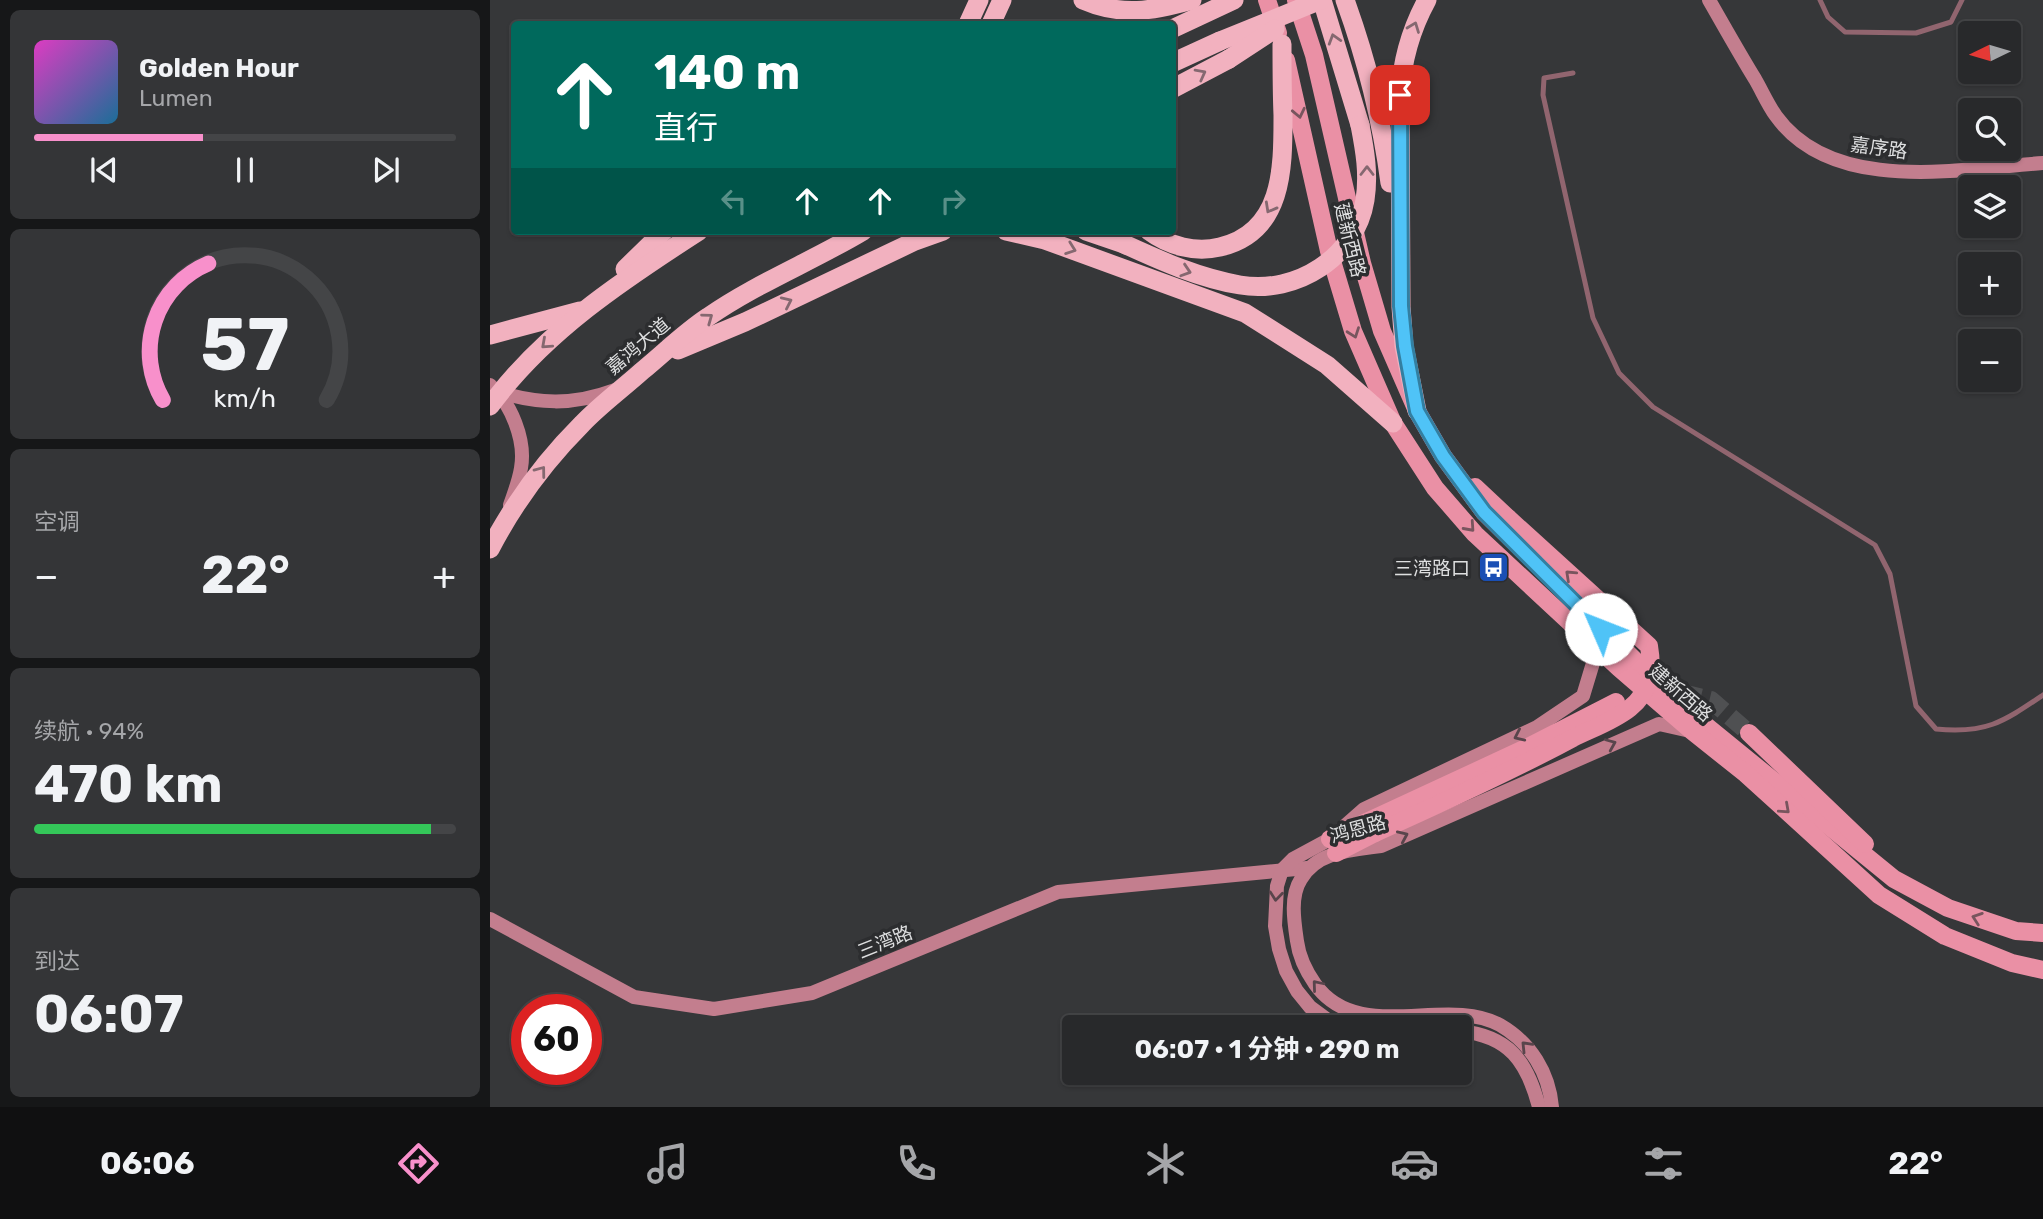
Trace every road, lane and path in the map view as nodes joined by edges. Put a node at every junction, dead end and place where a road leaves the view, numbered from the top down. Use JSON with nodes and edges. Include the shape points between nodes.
{"nodes":[{"id":1,"x":979,"y":0,"type":"edge"},
{"id":2,"x":1002,"y":0,"type":"edge"},
{"id":3,"x":1083,"y":0,"type":"edge"},
{"id":4,"x":1192,"y":0,"type":"edge"},
{"id":5,"x":1234,"y":0,"type":"edge"},
{"id":6,"x":1267,"y":0,"type":"edge"},
{"id":7,"x":1345,"y":0,"type":"edge"},
{"id":8,"x":1427,"y":0,"type":"edge"},
{"id":9,"x":1709,"y":0,"type":"edge"},
{"id":10,"x":1820,"y":0,"type":"edge"},
{"id":11,"x":1962,"y":0,"type":"edge"},
{"id":12,"x":1314,"y":1,"type":"edge"},
{"id":13,"x":969,"y":21,"type":"edge"},
{"id":14,"x":992,"y":21,"type":"edge"},
{"id":15,"x":1176,"y":27,"type":"edge"},
{"id":16,"x":1282,"y":44,"type":"junction"},
{"id":17,"x":1225,"y":50,"type":"junction"},
{"id":18,"x":1176,"y":62,"type":"edge"},
{"id":19,"x":1573,"y":73,"type":"dead end"},
{"id":20,"x":1176,"y":86,"type":"edge"},
{"id":21,"x":2043,"y":163,"type":"edge"},
{"id":22,"x":660,"y":235,"type":"edge"},
{"id":23,"x":693,"y":235,"type":"edge"},
{"id":24,"x":856,"y":235,"type":"edge"},
{"id":25,"x":932,"y":235,"type":"edge"},
{"id":26,"x":1023,"y":235,"type":"edge"},
{"id":27,"x":1098,"y":235,"type":"edge"},
{"id":28,"x":1156,"y":235,"type":"edge"},
{"id":29,"x":1401,"y":306,"type":"junction"},
{"id":30,"x":584,"y":309,"type":"junction"},
{"id":31,"x":490,"y":335,"type":"edge"},
{"id":32,"x":657,"y":358,"type":"junction"},
{"id":33,"x":625,"y":387,"type":"junction"},
{"id":34,"x":492,"y":393,"type":"edge"},
{"id":35,"x":1417,"y":411,"type":"junction"},
{"id":36,"x":1393,"y":423,"type":"junction"},
{"id":37,"x":1443,"y":456,"type":"junction"},
{"id":38,"x":507,"y":517,"type":"junction"},
{"id":39,"x":490,"y":549,"type":"edge"},
{"id":40,"x":1583,"y":633,"type":"junction"},
{"id":41,"x":2043,"y":695,"type":"edge"},
{"id":42,"x":1616,"y":702,"type":"dead end"},
{"id":43,"x":1692,"y":731,"type":"junction"},
{"id":44,"x":1749,"y":733,"type":"tunnel mouth"},
{"id":45,"x":1333,"y":846,"type":"junction"},
{"id":46,"x":1307,"y":868,"type":"junction"},
{"id":47,"x":1282,"y":870,"type":"junction"},
{"id":48,"x":1894,"y":879,"type":"junction"},
{"id":49,"x":490,"y":919,"type":"edge"},
{"id":50,"x":2016,"y":931,"type":"junction"},
{"id":51,"x":2043,"y":933,"type":"edge"},
{"id":52,"x":2043,"y":940,"type":"edge"},
{"id":53,"x":2043,"y":970,"type":"edge"},
{"id":54,"x":1321,"y":1015,"type":"edge"},
{"id":55,"x":1472,"y":1034,"type":"edge"},
{"id":56,"x":1539,"y":1107,"type":"edge"},
{"id":57,"x":1552,"y":1107,"type":"edge"}],
"edges":[{"from":1,"to":13,"type":"highway"},
{"from":2,"to":14,"type":"highway"},
{"from":3,"to":4,"type":"highway","via":[[1130,12]]},
{"from":5,"to":15,"type":"highway"},
{"from":6,"to":16,"type":"main road","name":"建新西路"},
{"from":7,"to":29,"type":"highway","via":[[1387,155]]},
{"from":29,"to":8,"type":"highway","one_way":true,"via":[[1402,68],[1415,22]]},
{"from":9,"to":21,"type":"main road","name":"嘉序路","via":[[1777,117],[1804,145],[1839,162],[1880,170],[1921,172]]},
{"from":10,"to":11,"type":"lane","via":[[1828,17],[1845,32],[1916,33],[1951,22]]},
{"from":12,"to":17,"type":"highway","bridge":true},
{"from":27,"to":12,"type":"highway","one_way":true,"bridge":true,"via":[[1182,270],[1242,286],[1265,286],[1306,276],[1337,254],[1359,222],[1365,202],[1367,156]]},
{"from":12,"to":35,"type":"main road","name":"建新西路","via":[[1324,92],[1371,294]]},
{"from":16,"to":28,"type":"highway","one_way":true,"via":[[1283,155],[1267,215],[1245,237],[1217,248],[1174,245]]},
{"from":16,"to":36,"type":"main road","name":"建新西路","one_way":true,"via":[[1340,290]]},
{"from":17,"to":18,"type":"highway"},
{"from":20,"to":17,"type":"highway","one_way":true},
{"from":19,"to":41,"type":"lane","via":[[1544,78],[1544,95],[1593,318],[1619,373],[1653,407],[1875,545],[1890,574],[1916,706],[1936,729],[1974,730],[2003,722]]},
{"from":22,"to":30,"type":"highway"},
{"from":23,"to":30,"type":"highway"},
{"from":32,"to":24,"type":"highway","name":"嘉鸿大道","one_way":true,"via":[[719,310]]},
{"from":32,"to":25,"type":"highway","one_way":true},
{"from":26,"to":36,"type":"highway","one_way":true,"via":[[1245,313],[1327,365]]},
{"from":29,"to":35,"type":"highway"},
{"from":30,"to":31,"type":"highway"},
{"from":30,"to":34,"type":"highway","one_way":true},
{"from":32,"to":33,"type":"highway","name":"嘉鸿大道"},
{"from":33,"to":34,"type":"main road","via":[[568,402]]},
{"from":38,"to":33,"type":"highway","name":"嘉鸿大道","one_way":true,"via":[[583,422]]},
{"from":34,"to":38,"type":"main road","via":[[514,419],[521,446],[522,467]]},
{"from":35,"to":37,"type":"main road","name":"建新西路"},
{"from":36,"to":40,"type":"main road","name":"建新西路","one_way":true,"via":[[1435,488],[1475,534]]},
{"from":45,"to":37,"type":"main road","one_way":true,"bridge":true,"via":[[1375,833],[1480,786],[1630,708],[1646,689],[1652,667],[1649,646]]},
{"from":37,"to":48,"type":"main road","name":"建新西路","via":[[1506,536],[1678,703]]},
{"from":38,"to":39,"type":"highway","name":"嘉鸿大道"},
{"from":40,"to":43,"type":"main road","name":"建新西路"},
{"from":40,"to":45,"type":"main road","name":"鸿恩路","one_way":true,"via":[[1593,663],[1583,696],[1537,727],[1364,809]]},
{"from":42,"to":45,"type":"main road"},
{"from":45,"to":43,"type":"main road","name":"鸿恩路","one_way":true,"via":[[1381,846],[1659,724]]},
{"from":43,"to":53,"type":"main road","name":"建新西路","one_way":true,"via":[[1879,895],[1945,936],[2012,963]]},
{"from":44,"to":48,"type":"main road","via":[[1855,832]]},
{"from":45,"to":46,"type":"main road","name":"鸿恩路"},
{"from":45,"to":47,"type":"main road","name":"鸿恩路","via":[[1293,859]]},
{"from":46,"to":47,"type":"main road","name":"三湾路"},
{"from":57,"to":46,"type":"main road","one_way":true,"via":[[1534,1055],[1499,1024],[1475,1017],[1357,1013],[1319,989],[1305,969],[1294,922],[1298,883]]},
{"from":47,"to":49,"type":"main road","name":"三湾路","via":[[1058,892],[812,993],[713,1009],[634,997]]},
{"from":47,"to":54,"type":"main road","one_way":true,"via":[[1275,926],[1279,949],[1297,991]]},
{"from":50,"to":48,"type":"main road","name":"建新西路","one_way":true,"via":[[1948,908]]},
{"from":50,"to":51,"type":"main road","name":"建新西路"},
{"from":50,"to":52,"type":"main road"},
{"from":55,"to":56,"type":"main road","via":[[1493,1038],[1522,1062]]}]}
